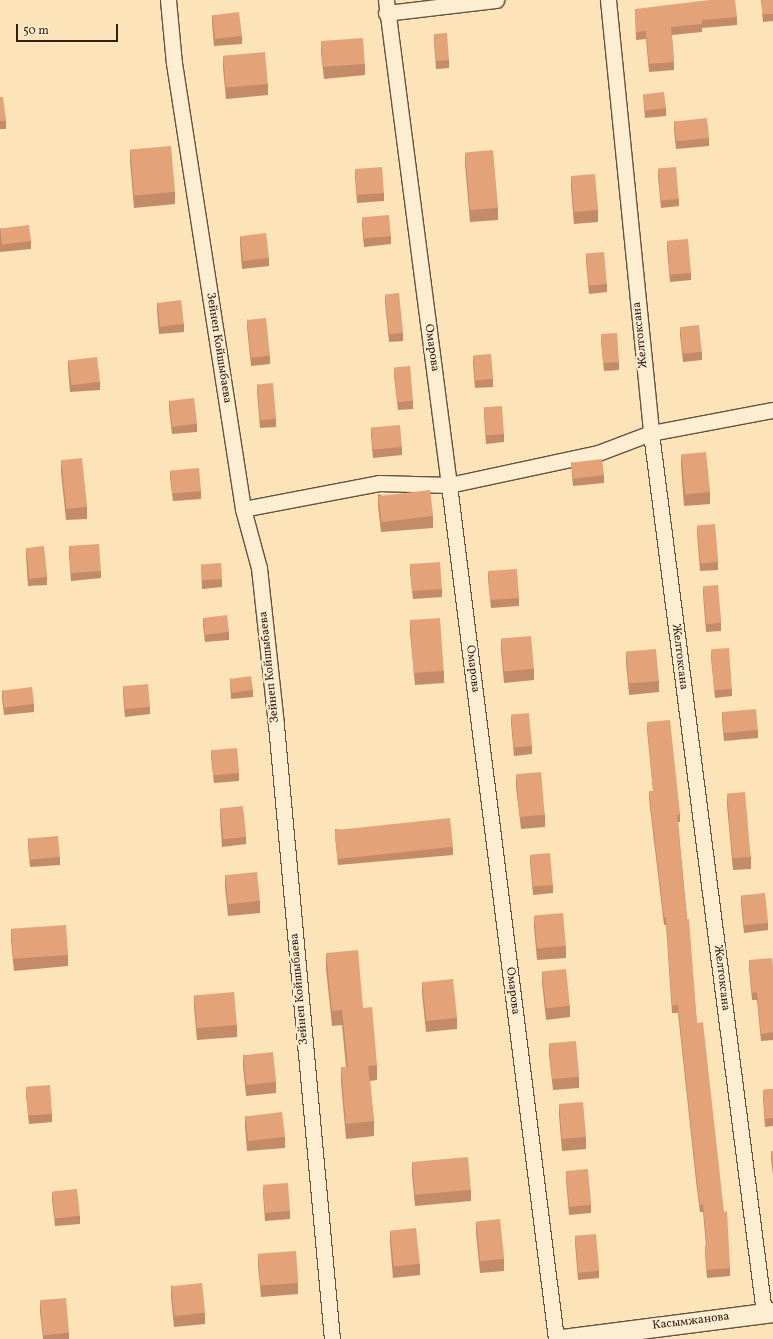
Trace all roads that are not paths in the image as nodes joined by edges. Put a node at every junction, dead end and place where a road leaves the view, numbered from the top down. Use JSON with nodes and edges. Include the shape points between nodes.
{"nodes":[{"id":1,"x":168,"y":0,"type":"edge"},
{"id":2,"x":496,"y":0,"type":"edge"},
{"id":3,"x":608,"y":0,"type":"edge"},
{"id":4,"x":386,"y":7,"type":"edge"},
{"id":5,"x":773,"y":410,"type":"edge"},
{"id":6,"x":650,"y":433,"type":"junction"},
{"id":7,"x":449,"y":485,"type":"junction"},
{"id":8,"x":243,"y":509,"type":"junction"},
{"id":9,"x":768,"y":1312,"type":"edge"},
{"id":10,"x":332,"y":1339,"type":"edge"},
{"id":11,"x":556,"y":1339,"type":"edge"},
{"id":12,"x":562,"y":1339,"type":"edge"}],
"edges":[{"from":1,"to":8,"type":"street","name":"Зейнеп Койшыбаева","via":[[174,63]]},
{"from":2,"to":4,"type":"street"},
{"from":3,"to":6,"type":"street","name":"Желтоксана"},
{"from":4,"to":7,"type":"street","name":"Омарова"},
{"from":5,"to":6,"type":"street"},
{"from":6,"to":7,"type":"street","via":[[598,453]]},
{"from":6,"to":9,"type":"street","name":"Желтоксана"},
{"from":7,"to":8,"type":"street","via":[[379,483]]},
{"from":7,"to":11,"type":"street","name":"Омарова"},
{"from":8,"to":10,"type":"street","name":"Зейнеп Койшыбаева","via":[[259,568],[262,592]]},
{"from":9,"to":12,"type":"street","name":"Касымжанова"}]}
